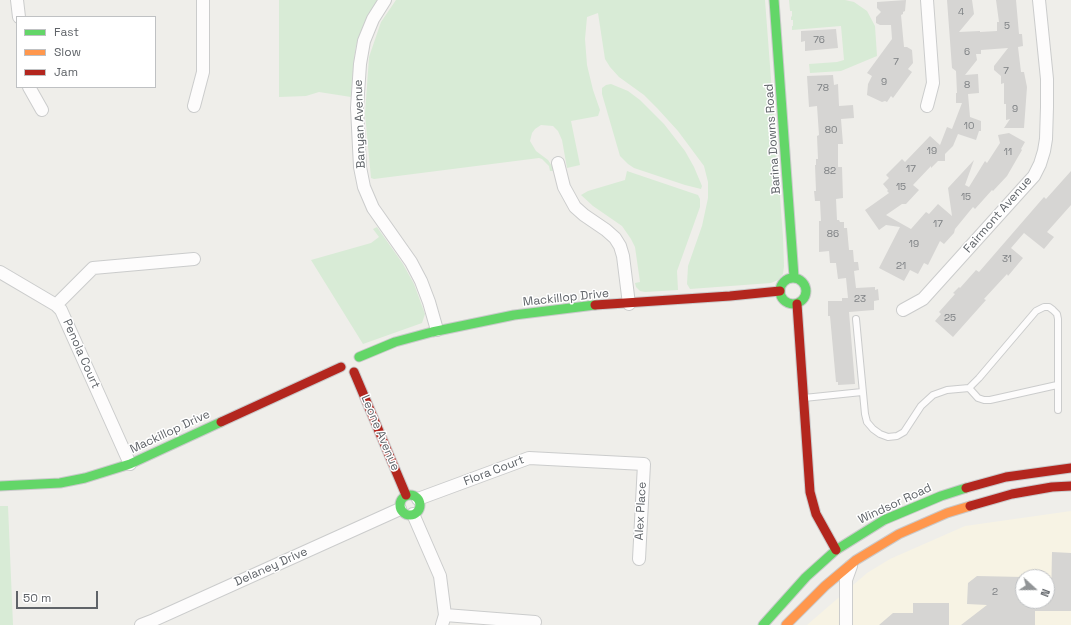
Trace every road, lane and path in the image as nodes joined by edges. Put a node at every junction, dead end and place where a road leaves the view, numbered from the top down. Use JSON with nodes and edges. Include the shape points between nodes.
{"nodes":[{"id":1,"x":16,"y":0,"type":"edge"},
{"id":2,"x":203,"y":0,"type":"edge"},
{"id":3,"x":385,"y":0,"type":"edge"},
{"id":4,"x":774,"y":0,"type":"edge"},
{"id":5,"x":927,"y":0,"type":"edge"},
{"id":6,"x":1039,"y":0,"type":"edge"},
{"id":7,"x":19,"y":16,"type":"edge"},
{"id":8,"x":29,"y":88,"type":"edge"},
{"id":9,"x":194,"y":106,"type":"dead end"},
{"id":10,"x":927,"y":106,"type":"dead end"},
{"id":11,"x":42,"y":110,"type":"dead end"},
{"id":12,"x":558,"y":163,"type":"dead end"},
{"id":13,"x":194,"y":260,"type":"dead end"},
{"id":14,"x":0,"y":272,"type":"edge"},
{"id":15,"x":794,"y":277,"type":"junction"},
{"id":16,"x":780,"y":291,"type":"junction"},
{"id":17,"x":629,"y":304,"type":"junction"},
{"id":18,"x":797,"y":304,"type":"junction"},
{"id":19,"x":56,"y":305,"type":"junction"},
{"id":20,"x":903,"y":310,"type":"dead end"},
{"id":21,"x":856,"y":319,"type":"dead end"},
{"id":22,"x":437,"y":330,"type":"junction"},
{"id":23,"x":351,"y":352,"type":"dead end"},
{"id":24,"x":359,"y":357,"type":"junction"},
{"id":25,"x":354,"y":372,"type":"junction"},
{"id":26,"x":1057,"y":385,"type":"junction"},
{"id":27,"x":969,"y":388,"type":"junction"},
{"id":28,"x":862,"y":392,"type":"junction"},
{"id":29,"x":804,"y":398,"type":"junction"},
{"id":30,"x":1058,"y":410,"type":"dead end"},
{"id":31,"x":130,"y":464,"type":"junction"},
{"id":32,"x":644,"y":464,"type":"joint"},
{"id":33,"x":1071,"y":468,"type":"edge"},
{"id":34,"x":0,"y":486,"type":"edge"},
{"id":35,"x":1071,"y":486,"type":"edge"},
{"id":36,"x":406,"y":495,"type":"junction"},
{"id":37,"x":418,"y":499,"type":"junction"},
{"id":38,"x":400,"y":509,"type":"junction"},
{"id":39,"x":413,"y":514,"type":"junction"},
{"id":40,"x":899,"y":534,"type":"junction"},
{"id":41,"x":836,"y":550,"type":"junction"},
{"id":42,"x":639,"y":558,"type":"dead end"},
{"id":43,"x":856,"y":560,"type":"junction"},
{"id":44,"x":444,"y":620,"type":"edge"},
{"id":45,"x":535,"y":622,"type":"dead end"},
{"id":46,"x":155,"y":623,"type":"edge"},
{"id":47,"x":141,"y":625,"type":"edge"},
{"id":48,"x":763,"y":625,"type":"edge"},
{"id":49,"x":786,"y":625,"type":"edge"},
{"id":50,"x":846,"y":625,"type":"edge"}],
"edges":[{"from":1,"to":7,"type":"street"},
{"from":2,"to":9,"type":"street","via":[[203,72]]},
{"from":3,"to":22,"type":"street","name":"Banyan Avenue","via":[[373,19],[364,41],[360,64],[357,108],[360,167],[364,187],[373,208],[421,281]]},
{"from":4,"to":15,"type":"main road","name":"Barina Downs Road"},
{"from":5,"to":10,"type":"street","via":[[933,83]]},
{"from":6,"to":20,"type":"street","name":"Fairmont Avenue","via":[[1047,79],[1046,139],[1040,164],[1034,176],[923,299]]},
{"from":8,"to":11,"type":"street"},
{"from":12,"to":17,"type":"street","via":[[564,187],[575,207],[606,230],[620,246],[624,256]]},
{"from":13,"to":19,"type":"street","via":[[93,268]]},
{"from":14,"to":19,"type":"street","name":"Penola Court"},
{"from":15,"to":16,"type":"main road","via":[[784,282]]},
{"from":15,"to":18,"type":"main road","via":[[801,279],[807,289],[805,297]]},
{"from":16,"to":17,"type":"main road","name":"Mackillop Drive"},
{"from":16,"to":18,"type":"main road","via":[[785,301]]},
{"from":17,"to":22,"type":"main road","name":"Mackillop Drive","via":[[586,306],[514,315]]},
{"from":18,"to":29,"type":"main road"},
{"from":19,"to":31,"type":"street","name":"Penola Court","via":[[61,310]]},
{"from":21,"to":28,"type":"lane"},
{"from":22,"to":24,"type":"main road","name":"Mackillop Drive","via":[[395,342]]},
{"from":23,"to":24,"type":"main road"},
{"from":24,"to":25,"type":"main road","via":[[360,366]]},
{"from":25,"to":31,"type":"main road","name":"Mackillop Drive","via":[[348,372],[341,363]]},
{"from":25,"to":36,"type":"main road","name":"Leone Avenue"},
{"from":26,"to":27,"type":"lane","via":[[990,400],[978,398]]},
{"from":26,"to":27,"type":"lane","via":[[1058,319],[1053,310],[1044,307],[1036,311]]},
{"from":26,"to":30,"type":"lane"},
{"from":27,"to":28,"type":"lane","via":[[947,390],[933,395],[921,406],[904,432],[897,436],[876,432],[867,422]]},
{"from":28,"to":29,"type":"lane"},
{"from":29,"to":41,"type":"main road","via":[[812,504]]},
{"from":31,"to":34,"type":"main road","name":"Mackillop Drive","via":[[60,483]]},
{"from":32,"to":37,"type":"street","name":"Flora Court","via":[[529,458]]},
{"from":32,"to":42,"type":"street","name":"Alex Place"},
{"from":33,"to":41,"type":"main road","name":"Windsor Road","via":[[1006,477],[942,496],[884,520]]},
{"from":35,"to":40,"type":"main road","via":[[1012,494],[976,504],[947,513]]},
{"from":36,"to":37,"type":"main road","via":[[411,494]]},
{"from":36,"to":38,"type":"main road","via":[[399,504]]},
{"from":37,"to":39,"type":"main road","via":[[419,510]]},
{"from":38,"to":39,"type":"main road","via":[[403,513]]},
{"from":38,"to":46,"type":"street","name":"Delaney Drive"},
{"from":39,"to":44,"type":"street","via":[[440,576]]},
{"from":40,"to":41,"type":"main road","via":[[847,552]]},
{"from":40,"to":43,"type":"main road"},
{"from":41,"to":48,"type":"main road","name":"Windsor Road","via":[[806,577]]},
{"from":43,"to":49,"type":"main road","via":[[825,586]]},
{"from":43,"to":50,"type":"street","via":[[846,580]]},
{"from":44,"to":45,"type":"street"},
{"from":46,"to":47,"type":"street","name":"Delaney Drive"}]}
